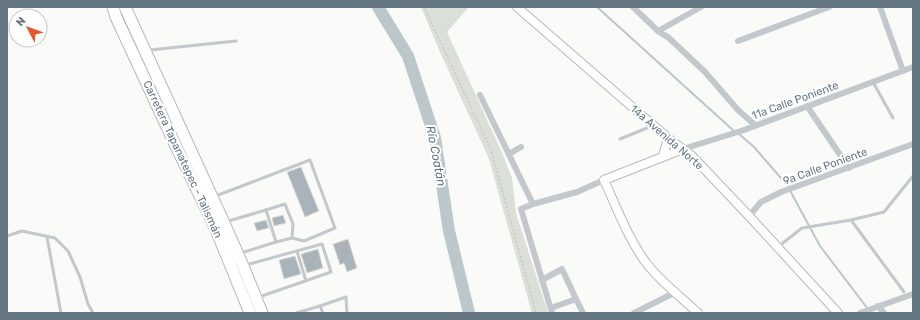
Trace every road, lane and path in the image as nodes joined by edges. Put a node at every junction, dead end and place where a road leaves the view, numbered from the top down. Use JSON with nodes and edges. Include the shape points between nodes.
{"nodes":[{"id":1,"x":113,"y":7,"type":"edge"},
{"id":2,"x":125,"y":7,"type":"edge"},
{"id":3,"x":424,"y":7,"type":"edge"},
{"id":4,"x":518,"y":7,"type":"edge"},
{"id":5,"x":701,"y":7,"type":"edge"},
{"id":6,"x":829,"y":7,"type":"edge"},
{"id":7,"x":880,"y":7,"type":"edge"},
{"id":8,"x":635,"y":8,"type":"edge"},
{"id":9,"x":658,"y":31,"type":"junction"},
{"id":10,"x":236,"y":41,"type":"dead end"},
{"id":11,"x":738,"y":41,"type":"dead end"},
{"id":12,"x":140,"y":54,"type":"junction"},
{"id":13,"x":913,"y":67,"type":"edge"},
{"id":14,"x":903,"y":71,"type":"junction"},
{"id":15,"x":873,"y":82,"type":"junction"},
{"id":16,"x":480,"y":95,"type":"dead end"},
{"id":17,"x":807,"y":106,"type":"junction"},
{"id":18,"x":893,"y":118,"type":"dead end"},
{"id":19,"x":653,"y":125,"type":"junction"},
{"id":20,"x":755,"y":126,"type":"junction"},
{"id":21,"x":668,"y":138,"type":"junction"},
{"id":22,"x":620,"y":139,"type":"dead end"},
{"id":23,"x":913,"y":144,"type":"edge"},
{"id":24,"x":521,"y":147,"type":"dead end"},
{"id":25,"x":683,"y":149,"type":"junction"},
{"id":26,"x":509,"y":154,"type":"junction"},
{"id":27,"x":663,"y":156,"type":"junction"},
{"id":28,"x":849,"y":168,"type":"junction"},
{"id":29,"x":913,"y":176,"type":"edge"},
{"id":30,"x":604,"y":180,"type":"junction"},
{"id":31,"x":207,"y":199,"type":"junction"},
{"id":32,"x":533,"y":204,"type":"junction"},
{"id":33,"x":266,"y":210,"type":"junction"},
{"id":34,"x":749,"y":216,"type":"junction"},
{"id":35,"x":851,"y":220,"type":"junction"},
{"id":36,"x":219,"y":225,"type":"junction"},
{"id":37,"x":7,"y":236,"type":"edge"},
{"id":38,"x":47,"y":237,"type":"junction"},
{"id":39,"x":292,"y":238,"type":"junction"},
{"id":40,"x":276,"y":242,"type":"junction"},
{"id":41,"x":778,"y":248,"type":"junction"},
{"id":42,"x":297,"y":251,"type":"junction"},
{"id":43,"x":233,"y":256,"type":"junction"},
{"id":44,"x":238,"y":268,"type":"junction"},
{"id":45,"x":542,"y":280,"type":"junction"},
{"id":46,"x":306,"y":281,"type":"junction"},
{"id":47,"x":676,"y":292,"type":"junction"},
{"id":48,"x":904,"y":292,"type":"dead end"},
{"id":49,"x":913,"y":294,"type":"edge"},
{"id":50,"x":576,"y":299,"type":"junction"},
{"id":51,"x":250,"y":300,"type":"junction"},
{"id":52,"x":320,"y":306,"type":"junction"},
{"id":53,"x":875,"y":307,"type":"junction"},
{"id":54,"x":552,"y":311,"type":"edge"},
{"id":55,"x":61,"y":313,"type":"edge"},
{"id":56,"x":93,"y":313,"type":"edge"},
{"id":57,"x":250,"y":313,"type":"edge"},
{"id":58,"x":262,"y":313,"type":"edge"},
{"id":59,"x":296,"y":313,"type":"edge"},
{"id":60,"x":323,"y":313,"type":"edge"},
{"id":61,"x":346,"y":313,"type":"edge"},
{"id":62,"x":536,"y":313,"type":"edge"},
{"id":63,"x":583,"y":313,"type":"edge"},
{"id":64,"x":634,"y":313,"type":"edge"},
{"id":65,"x":698,"y":313,"type":"edge"},
{"id":66,"x":838,"y":313,"type":"edge"},
{"id":67,"x":860,"y":313,"type":"edge"},
{"id":68,"x":884,"y":313,"type":"edge"}],
"edges":[{"from":1,"to":12,"type":"highway","name":"Carretera Tapanatepec - Talismán"},
{"from":2,"to":12,"type":"highway","name":"Carretera Tapanatepec - Talismán"},
{"from":3,"to":62,"type":"path","via":[[491,150]]},
{"from":4,"to":19,"type":"main road","name":"14a Avenida Norte"},
{"from":5,"to":9,"type":"street"},
{"from":6,"to":11,"type":"street"},
{"from":7,"to":14,"type":"street"},
{"from":8,"to":9,"type":"street"},
{"from":9,"to":20,"type":"street","via":[[705,72]]},
{"from":10,"to":12,"type":"lane","via":[[150,50]]},
{"from":12,"to":31,"type":"highway","name":"Carretera Tapanatepec - Talismán"},
{"from":13,"to":14,"type":"street","name":"11a Calle Poniente"},
{"from":14,"to":15,"type":"street","name":"11a Calle Poniente"},
{"from":15,"to":17,"type":"street","name":"11a Calle Poniente"},
{"from":15,"to":18,"type":"lane"},
{"from":16,"to":26,"type":"street"},
{"from":17,"to":20,"type":"street","name":"11a Calle Poniente"},
{"from":17,"to":28,"type":"street"},
{"from":19,"to":21,"type":"main road","name":"14a Avenida Norte"},
{"from":19,"to":22,"type":"lane"},
{"from":20,"to":25,"type":"street","name":"11a Calle Poniente"},
{"from":21,"to":25,"type":"main road","name":"14a Avenida Norte"},
{"from":21,"to":27,"type":"main road"},
{"from":23,"to":28,"type":"street","name":"9a Calle Poniente"},
{"from":24,"to":26,"type":"street"},
{"from":25,"to":27,"type":"main road"},
{"from":25,"to":34,"type":"main road","name":"14a Avenida Norte"},
{"from":26,"to":32,"type":"street"},
{"from":27,"to":30,"type":"main road"},
{"from":28,"to":34,"type":"street","name":"9a Calle Poniente","via":[[781,192],[761,202]]},
{"from":29,"to":35,"type":"lane","via":[[884,212]]},
{"from":30,"to":32,"type":"street","via":[[577,192]]},
{"from":30,"to":47,"type":"main road","via":[[637,249],[648,265]]},
{"from":31,"to":36,"type":"highway","name":"Carretera Tapanatepec - Talismán"},
{"from":31,"to":39,"type":"lane","via":[[310,160],[335,228],[304,241]]},
{"from":32,"to":45,"type":"street","via":[[521,209]]},
{"from":33,"to":36,"type":"lane"},
{"from":33,"to":39,"type":"lane","via":[[285,204],[293,224]]},
{"from":33,"to":40,"type":"lane"},
{"from":34,"to":41,"type":"main road","name":"14a Avenida Norte"},
{"from":35,"to":41,"type":"lane","via":[[802,228]]},
{"from":35,"to":48,"type":"lane"},
{"from":36,"to":43,"type":"highway","name":"Carretera Tapanatepec - Talismán"},
{"from":37,"to":38,"type":"lane","via":[[22,231]]},
{"from":38,"to":55,"type":"lane"},
{"from":38,"to":56,"type":"lane","via":[[55,238],[68,251]]},
{"from":39,"to":40,"type":"lane"},
{"from":40,"to":43,"type":"lane"},
{"from":41,"to":66,"type":"main road","name":"14a Avenida Norte"},
{"from":42,"to":44,"type":"lane"},
{"from":42,"to":46,"type":"lane"},
{"from":42,"to":46,"type":"lane","via":[[322,244],[332,272]]},
{"from":43,"to":44,"type":"highway","name":"Carretera Tapanatepec - Talismán"},
{"from":44,"to":51,"type":"highway","name":"Carretera Tapanatepec - Talismán"},
{"from":45,"to":50,"type":"street","via":[[562,269]]},
{"from":45,"to":54,"type":"street"},
{"from":46,"to":51,"type":"lane"},
{"from":47,"to":64,"type":"street"},
{"from":47,"to":65,"type":"main road"},
{"from":49,"to":53,"type":"street"},
{"from":50,"to":54,"type":"street"},
{"from":50,"to":63,"type":"street"},
{"from":51,"to":57,"type":"highway","name":"Carretera Tapanatepec - Talismán"},
{"from":51,"to":58,"type":"highway","name":"Carretera Tapanatepec - Talismán"},
{"from":52,"to":59,"type":"lane"},
{"from":52,"to":60,"type":"lane"},
{"from":52,"to":61,"type":"lane","via":[[346,297]]},
{"from":53,"to":67,"type":"street"},
{"from":53,"to":68,"type":"street"}]}
